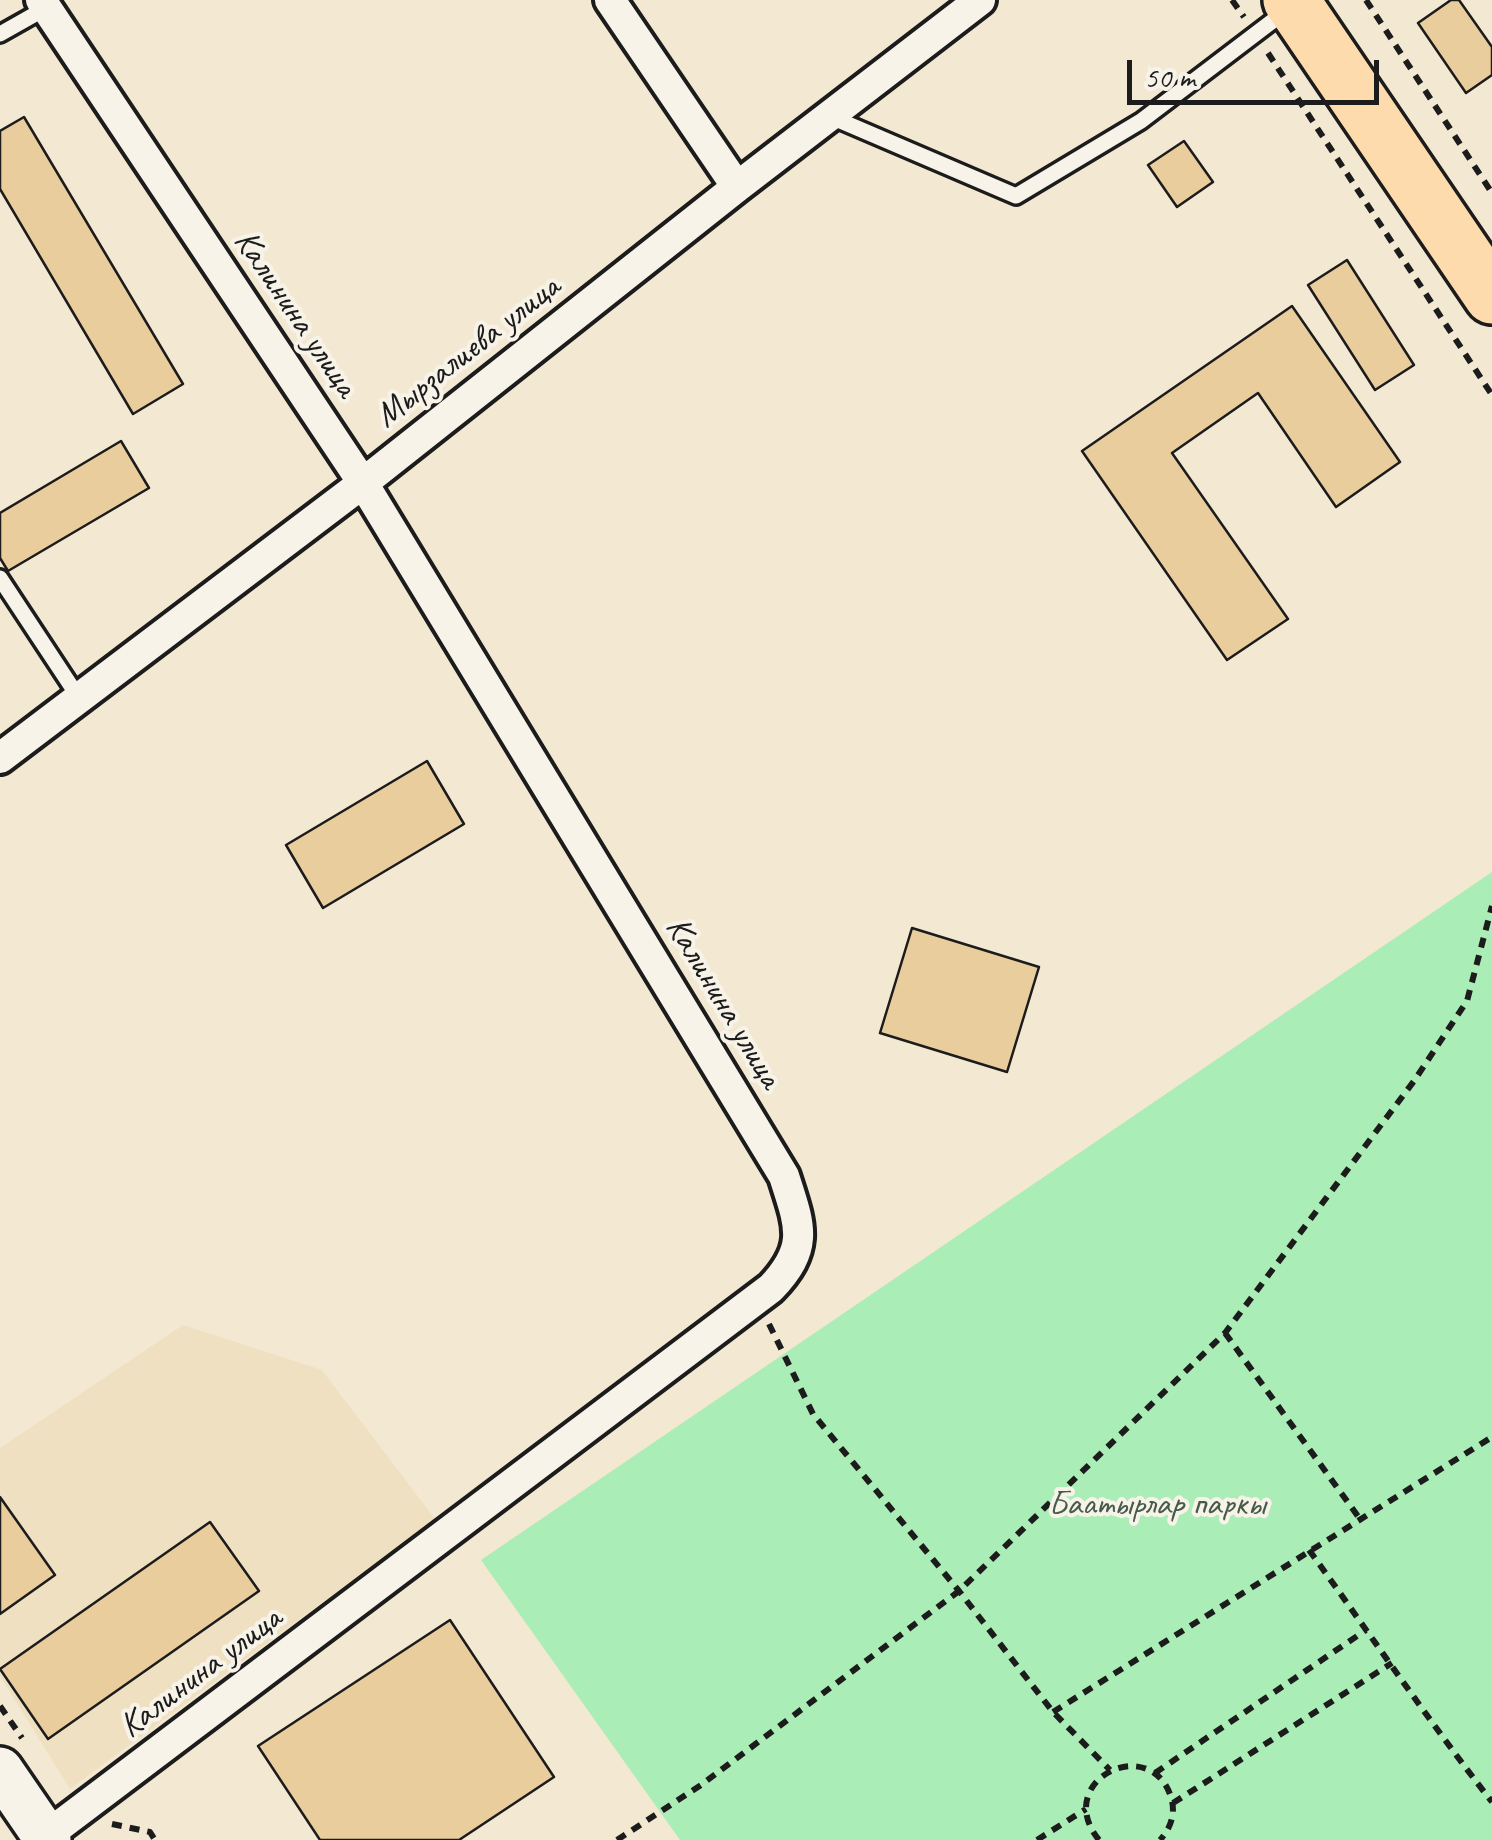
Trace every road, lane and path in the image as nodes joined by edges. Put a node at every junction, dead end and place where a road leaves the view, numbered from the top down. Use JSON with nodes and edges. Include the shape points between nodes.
{"nodes":[{"id":1,"x":610,"y":0,"type":"edge"},
{"id":2,"x":980,"y":0,"type":"edge"},
{"id":3,"x":1232,"y":0,"type":"edge"},
{"id":4,"x":1366,"y":0,"type":"edge"},
{"id":5,"x":44,"y":4,"type":"edge"},
{"id":6,"x":1280,"y":13,"type":"edge"},
{"id":7,"x":0,"y":34,"type":"edge"},
{"id":8,"x":829,"y":116,"type":"junction"},
{"id":9,"x":737,"y":187,"type":"junction"},
{"id":10,"x":1492,"y":193,"type":"edge"},
{"id":11,"x":1492,"y":296,"type":"edge"},
{"id":12,"x":1492,"y":395,"type":"edge"},
{"id":13,"x":363,"y":484,"type":"junction"},
{"id":14,"x":0,"y":578,"type":"edge"},
{"id":15,"x":79,"y":698,"type":"junction"},
{"id":16,"x":0,"y":758,"type":"edge"},
{"id":17,"x":1492,"y":906,"type":"edge"},
{"id":18,"x":771,"y":1288,"type":"junction"},
{"id":19,"x":1225,"y":1332,"type":"junction"},
{"id":20,"x":1492,"y":1437,"type":"edge"},
{"id":21,"x":1360,"y":1519,"type":"junction"},
{"id":22,"x":1310,"y":1550,"type":"junction"},
{"id":23,"x":959,"y":1592,"type":"junction"},
{"id":24,"x":1366,"y":1630,"type":"junction"},
{"id":25,"x":1392,"y":1663,"type":"junction"},
{"id":26,"x":1053,"y":1712,"type":"junction"},
{"id":27,"x":0,"y":1770,"type":"edge"},
{"id":28,"x":1110,"y":1770,"type":"junction"},
{"id":29,"x":1155,"y":1773,"type":"junction"},
{"id":30,"x":1492,"y":1802,"type":"edge"},
{"id":31,"x":1173,"y":1803,"type":"junction"},
{"id":32,"x":1086,"y":1809,"type":"junction"},
{"id":33,"x":47,"y":1838,"type":"edge"},
{"id":34,"x":617,"y":1840,"type":"edge"},
{"id":35,"x":1037,"y":1840,"type":"edge"},
{"id":36,"x":1099,"y":1840,"type":"edge"},
{"id":37,"x":1160,"y":1840,"type":"edge"}],
"edges":[{"from":1,"to":9,"type":"street"},
{"from":2,"to":8,"type":"street","name":"Мырзалиева улица"},
{"from":3,"to":6,"type":"path"},
{"from":4,"to":10,"type":"path"},
{"from":5,"to":7,"type":"lane"},
{"from":5,"to":13,"type":"street","name":"Калинина улица"},
{"from":6,"to":8,"type":"lane","via":[[1141,120],[1016,196]]},
{"from":6,"to":11,"type":"highway"},
{"from":6,"to":12,"type":"path"},
{"from":8,"to":9,"type":"street","name":"Мырзалиева улица"},
{"from":9,"to":13,"type":"street","name":"Мырзалиева улица"},
{"from":13,"to":15,"type":"street","name":"Мырзалиева улица"},
{"from":13,"to":18,"type":"street","name":"Калинина улица","via":[[784,1176],[800,1224],[792,1266]]},
{"from":14,"to":15,"type":"lane"},
{"from":15,"to":16,"type":"street","name":"Мырзалиева улица"},
{"from":17,"to":19,"type":"path","via":[[1467,1000],[1414,1082]]},
{"from":18,"to":23,"type":"path","via":[[768,1322],[813,1414]]},
{"from":18,"to":33,"type":"street","name":"Калинина улица"},
{"from":19,"to":21,"type":"path"},
{"from":19,"to":23,"type":"path"},
{"from":20,"to":21,"type":"path"},
{"from":21,"to":22,"type":"path"},
{"from":22,"to":24,"type":"path"},
{"from":22,"to":26,"type":"path"},
{"from":23,"to":26,"type":"path"},
{"from":23,"to":34,"type":"path"},
{"from":24,"to":25,"type":"path"},
{"from":24,"to":29,"type":"path"},
{"from":25,"to":30,"type":"path","via":[[1426,1719]]},
{"from":25,"to":31,"type":"path"},
{"from":26,"to":28,"type":"path"},
{"from":27,"to":33,"type":"street"},
{"from":28,"to":29,"type":"path","via":[[1125,1765]]},
{"from":28,"to":32,"type":"path","via":[[1097,1780]]},
{"from":29,"to":31,"type":"path"},
{"from":31,"to":37,"type":"path","via":[[1172,1821]]},
{"from":32,"to":35,"type":"path"},
{"from":32,"to":36,"type":"path"}]}
